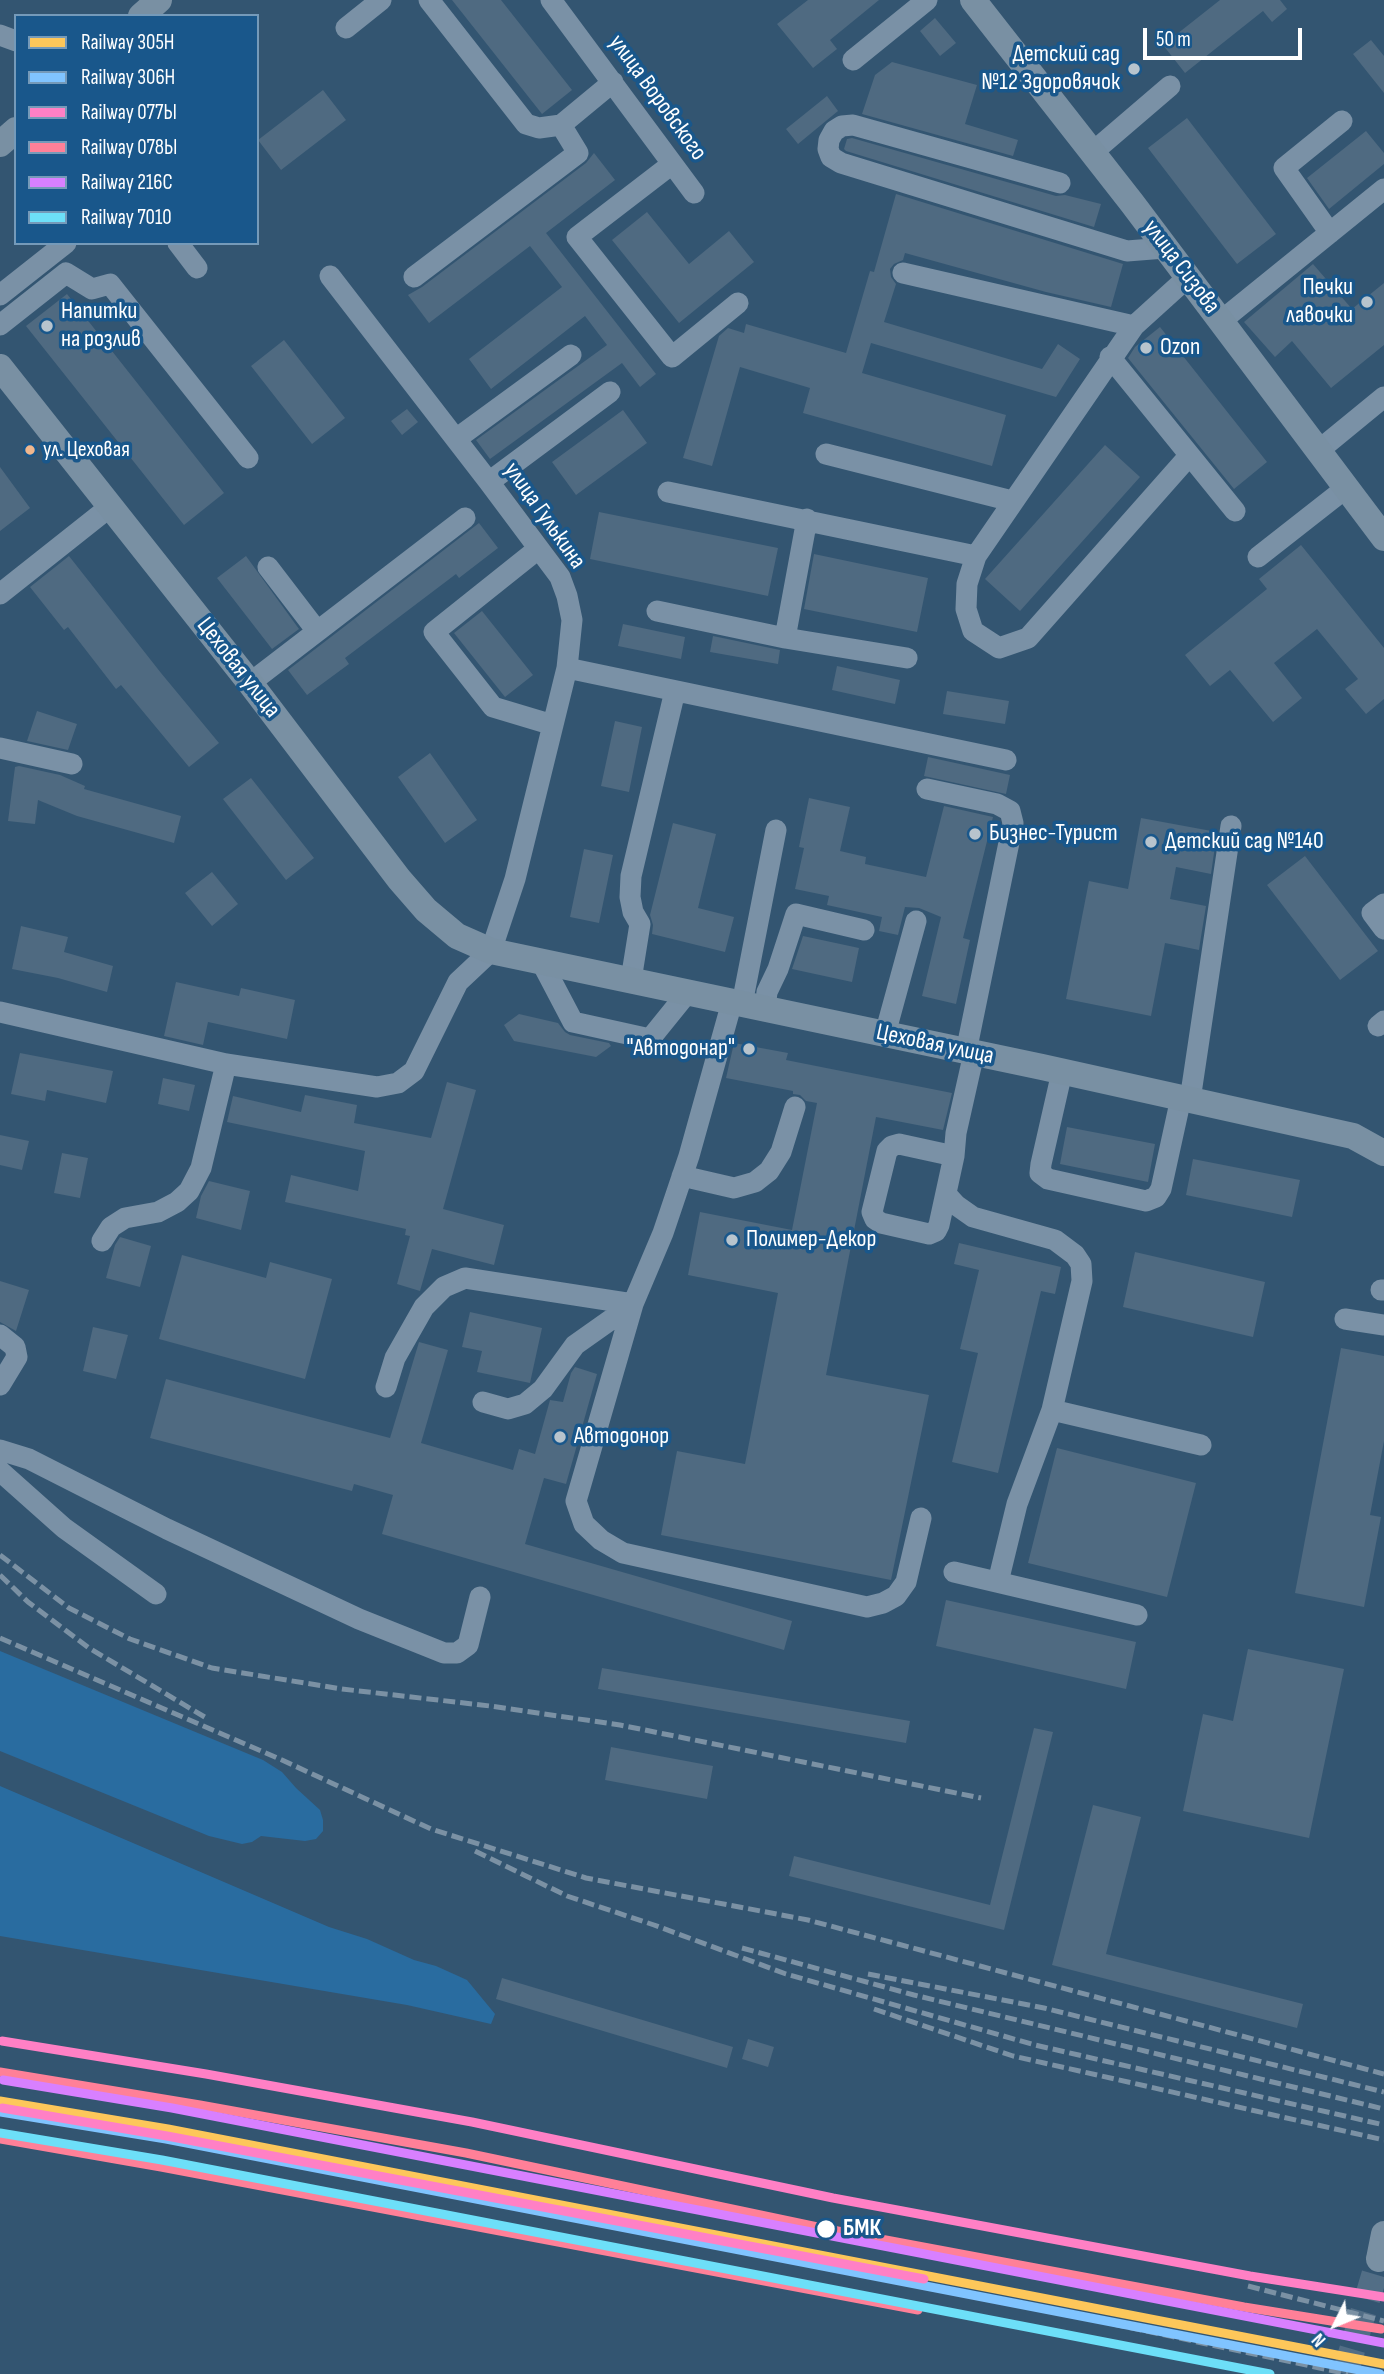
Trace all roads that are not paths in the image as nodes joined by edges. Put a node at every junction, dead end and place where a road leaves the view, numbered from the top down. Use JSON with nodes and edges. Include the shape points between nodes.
{"nodes":[{"id":1,"x":159,"y":0,"type":"edge"},
{"id":2,"x":381,"y":0,"type":"edge"},
{"id":3,"x":429,"y":0,"type":"edge"},
{"id":4,"x":551,"y":0,"type":"edge"},
{"id":5,"x":928,"y":0,"type":"edge"},
{"id":6,"x":974,"y":0,"type":"edge"},
{"id":7,"x":143,"y":14,"type":"edge"},
{"id":8,"x":346,"y":28,"type":"dead end"},
{"id":9,"x":853,"y":60,"type":"dead end"},
{"id":10,"x":613,"y":82,"type":"junction"},
{"id":11,"x":1170,"y":86,"type":"dead end"},
{"id":12,"x":1342,"y":121,"type":"dead end"},
{"id":13,"x":561,"y":125,"type":"junction"},
{"id":14,"x":14,"y":132,"type":"edge"},
{"id":15,"x":0,"y":144,"type":"edge"},
{"id":16,"x":1093,"y":152,"type":"junction"},
{"id":17,"x":672,"y":164,"type":"junction"},
{"id":18,"x":1060,"y":183,"type":"dead end"},
{"id":19,"x":1384,"y":189,"type":"edge"},
{"id":20,"x":694,"y":193,"type":"dead end"},
{"id":21,"x":1330,"y":233,"type":"junction"},
{"id":22,"x":63,"y":245,"type":"edge"},
{"id":23,"x":180,"y":245,"type":"edge"},
{"id":24,"x":1165,"y":248,"type":"junction"},
{"id":25,"x":197,"y":268,"type":"dead end"},
{"id":26,"x":903,"y":273,"type":"dead end"},
{"id":27,"x":330,"y":276,"type":"dead end"},
{"id":28,"x":414,"y":278,"type":"dead end"},
{"id":29,"x":1187,"y":278,"type":"junction"},
{"id":30,"x":0,"y":295,"type":"edge"},
{"id":31,"x":738,"y":303,"type":"dead end"},
{"id":32,"x":1221,"y":321,"type":"junction"},
{"id":33,"x":0,"y":325,"type":"edge"},
{"id":34,"x":1134,"y":326,"type":"junction"},
{"id":35,"x":570,"y":355,"type":"dead end"},
{"id":36,"x":1110,"y":357,"type":"junction"},
{"id":37,"x":0,"y":367,"type":"edge"},
{"id":38,"x":610,"y":391,"type":"dead end"},
{"id":39,"x":1384,"y":397,"type":"edge"},
{"id":40,"x":456,"y":439,"type":"junction"},
{"id":41,"x":1318,"y":451,"type":"junction"},
{"id":42,"x":826,"y":454,"type":"dead end"},
{"id":43,"x":1189,"y":456,"type":"junction"},
{"id":44,"x":248,"y":458,"type":"dead end"},
{"id":45,"x":489,"y":482,"type":"junction"},
{"id":46,"x":1346,"y":488,"type":"junction"},
{"id":47,"x":668,"y":492,"type":"dead end"},
{"id":48,"x":1012,"y":501,"type":"junction"},
{"id":49,"x":111,"y":506,"type":"junction"},
{"id":50,"x":1235,"y":511,"type":"dead end"},
{"id":51,"x":465,"y":518,"type":"dead end"},
{"id":52,"x":807,"y":519,"type":"junction"},
{"id":53,"x":1384,"y":538,"type":"edge"},
{"id":54,"x":538,"y":549,"type":"junction"},
{"id":55,"x":976,"y":556,"type":"junction"},
{"id":56,"x":1258,"y":557,"type":"dead end"},
{"id":57,"x":268,"y":566,"type":"dead end"},
{"id":58,"x":0,"y":594,"type":"edge"},
{"id":59,"x":657,"y":611,"type":"dead end"},
{"id":60,"x":317,"y":631,"type":"junction"},
{"id":61,"x":785,"y":638,"type":"junction"},
{"id":62,"x":907,"y":658,"type":"dead end"},
{"id":63,"x":567,"y":668,"type":"junction"},
{"id":64,"x":250,"y":683,"type":"junction"},
{"id":65,"x":675,"y":691,"type":"junction"},
{"id":66,"x":553,"y":725,"type":"junction"},
{"id":67,"x":0,"y":748,"type":"edge"},
{"id":68,"x":1006,"y":760,"type":"dead end"},
{"id":69,"x":72,"y":764,"type":"dead end"},
{"id":70,"x":926,"y":789,"type":"dead end"},
{"id":71,"x":1231,"y":827,"type":"dead end"},
{"id":72,"x":776,"y":830,"type":"dead end"},
{"id":73,"x":1384,"y":905,"type":"edge"},
{"id":74,"x":916,"y":921,"type":"dead end"},
{"id":75,"x":1384,"y":929,"type":"edge"},
{"id":76,"x":864,"y":930,"type":"dead end"},
{"id":77,"x":491,"y":951,"type":"junction"},
{"id":78,"x":542,"y":962,"type":"junction"},
{"id":79,"x":631,"y":980,"type":"junction"},
{"id":80,"x":688,"y":992,"type":"junction"},
{"id":81,"x":746,"y":1005,"type":"junction"},
{"id":82,"x":0,"y":1012,"type":"edge"},
{"id":83,"x":885,"y":1034,"type":"junction"},
{"id":84,"x":970,"y":1053,"type":"junction"},
{"id":85,"x":226,"y":1063,"type":"junction"},
{"id":86,"x":1062,"y":1072,"type":"junction"},
{"id":87,"x":1186,"y":1099,"type":"junction"},
{"id":88,"x":794,"y":1107,"type":"dead end"},
{"id":89,"x":1382,"y":1150,"type":"edge"},
{"id":90,"x":954,"y":1156,"type":"junction"},
{"id":91,"x":682,"y":1176,"type":"junction"},
{"id":92,"x":946,"y":1195,"type":"junction"},
{"id":93,"x":103,"y":1241,"type":"dead end"},
{"id":94,"x":633,"y":1304,"type":"junction"},
{"id":95,"x":1345,"y":1319,"type":"dead end"},
{"id":96,"x":1384,"y":1325,"type":"edge"},
{"id":97,"x":0,"y":1335,"type":"edge"},
{"id":98,"x":0,"y":1385,"type":"edge"},
{"id":99,"x":386,"y":1387,"type":"dead end"},
{"id":100,"x":483,"y":1402,"type":"dead end"},
{"id":101,"x":1052,"y":1410,"type":"junction"},
{"id":102,"x":1201,"y":1445,"type":"dead end"},
{"id":103,"x":0,"y":1450,"type":"edge"},
{"id":104,"x":0,"y":1471,"type":"edge"},
{"id":105,"x":921,"y":1518,"type":"dead end"},
{"id":106,"x":954,"y":1572,"type":"dead end"},
{"id":107,"x":998,"y":1582,"type":"junction"},
{"id":108,"x":156,"y":1594,"type":"dead end"},
{"id":109,"x":480,"y":1597,"type":"dead end"},
{"id":110,"x":1138,"y":1615,"type":"dead end"}],
"edges":[{"from":1,"to":7,"type":"main road"},
{"from":2,"to":8,"type":"street"},
{"from":3,"to":13,"type":"street","via":[[526,124],[539,128]]},
{"from":4,"to":10,"type":"street","name":"улица Воровского"},
{"from":5,"to":9,"type":"street"},
{"from":6,"to":16,"type":"main road","name":"улица Сизова"},
{"from":10,"to":13,"type":"street"},
{"from":10,"to":17,"type":"street","name":"улица Воровского"},
{"from":11,"to":16,"type":"street"},
{"from":12,"to":21,"type":"street","via":[[1284,168]]},
{"from":13,"to":28,"type":"street","via":[[578,153]]},
{"from":14,"to":15,"type":"main road"},
{"from":16,"to":24,"type":"main road","name":"улица Сизова"},
{"from":17,"to":20,"type":"street","name":"улица Воровского"},
{"from":17,"to":31,"type":"street","via":[[577,237],[672,357]]},
{"from":18,"to":24,"type":"street","via":[[853,125],[842,126],[828,140],[831,157],[841,163],[1127,251]]},
{"from":19,"to":21,"type":"street"},
{"from":21,"to":32,"type":"street"},
{"from":22,"to":30,"type":"street"},
{"from":23,"to":25,"type":"street"},
{"from":24,"to":29,"type":"main road","name":"улица Сизова"},
{"from":26,"to":34,"type":"street"},
{"from":27,"to":40,"type":"street","name":"улица Гулькина"},
{"from":29,"to":32,"type":"main road","name":"улица Сизова"},
{"from":29,"to":34,"type":"street"},
{"from":32,"to":41,"type":"main road","name":"улица Сизова"},
{"from":33,"to":44,"type":"street","via":[[66,273],[92,289],[110,284]]},
{"from":34,"to":36,"type":"street"},
{"from":35,"to":40,"type":"street"},
{"from":36,"to":43,"type":"street"},
{"from":36,"to":48,"type":"street"},
{"from":37,"to":49,"type":"main road","name":"Цеховая улица"},
{"from":38,"to":45,"type":"street"},
{"from":39,"to":41,"type":"street"},
{"from":40,"to":45,"type":"street","name":"улица Гулькина"},
{"from":41,"to":46,"type":"main road","name":"улица Сизова"},
{"from":42,"to":48,"type":"street"},
{"from":43,"to":50,"type":"street"},
{"from":43,"to":55,"type":"street","via":[[1028,639],[999,649],[973,631],[967,584]]},
{"from":45,"to":54,"type":"street","name":"улица Гулькина"},
{"from":46,"to":53,"type":"main road","name":"улица Сизова"},
{"from":46,"to":56,"type":"street"},
{"from":47,"to":52,"type":"street"},
{"from":48,"to":55,"type":"street"},
{"from":49,"to":58,"type":"street"},
{"from":49,"to":64,"type":"main road","name":"Цеховая улица"},
{"from":51,"to":60,"type":"street"},
{"from":52,"to":55,"type":"street"},
{"from":52,"to":61,"type":"street"},
{"from":54,"to":63,"type":"street","name":"улица Гулькина","via":[[567,596],[572,620]]},
{"from":54,"to":66,"type":"street","via":[[434,632],[493,707]]},
{"from":57,"to":60,"type":"street"},
{"from":59,"to":61,"type":"street"},
{"from":60,"to":64,"type":"street"},
{"from":61,"to":62,"type":"street"},
{"from":63,"to":65,"type":"street"},
{"from":63,"to":66,"type":"street","name":"улица Гулькина"},
{"from":64,"to":77,"type":"main road","name":"Цеховая улица","via":[[426,910],[457,936]]},
{"from":65,"to":68,"type":"street"},
{"from":65,"to":79,"type":"street","via":[[631,876],[630,897],[640,924]]},
{"from":66,"to":77,"type":"street","name":"улица Гулькина","via":[[515,879]]},
{"from":67,"to":69,"type":"street"},
{"from":70,"to":84,"type":"street","via":[[996,804],[1010,811],[1013,823]]},
{"from":71,"to":87,"type":"street"},
{"from":72,"to":81,"type":"street"},
{"from":73,"to":75,"type":"street","via":[[1372,914]]},
{"from":74,"to":83,"type":"street"},
{"from":76,"to":81,"type":"street","via":[[796,914],[767,992]]},
{"from":77,"to":78,"type":"main road","name":"Цеховая улица"},
{"from":77,"to":85,"type":"street","via":[[458,982],[414,1071],[398,1083],[377,1087]]},
{"from":78,"to":79,"type":"main road","name":"Цеховая улица"},
{"from":78,"to":80,"type":"street","via":[[573,1022],[650,1039]]},
{"from":79,"to":80,"type":"main road","name":"Цеховая улица"},
{"from":80,"to":81,"type":"main road","name":"Цеховая улица"},
{"from":81,"to":83,"type":"main road","name":"Цеховая улица"},
{"from":81,"to":91,"type":"street"},
{"from":82,"to":85,"type":"street"},
{"from":83,"to":84,"type":"main road","name":"Цеховая улица"},
{"from":84,"to":86,"type":"main road","name":"Цеховая улица"},
{"from":84,"to":90,"type":"street"},
{"from":85,"to":93,"type":"street","via":[[201,1168],[189,1191],[158,1212],[125,1218],[111,1227]]},
{"from":86,"to":87,"type":"main road","name":"Цеховая улица"},
{"from":86,"to":87,"type":"street","via":[[1041,1164],[1040,1173],[1048,1180],[1146,1201],[1156,1197]]},
{"from":87,"to":89,"type":"main road","name":"Цеховая улица","via":[[1353,1136]]},
{"from":88,"to":91,"type":"street","via":[[781,1152],[755,1182],[734,1188]]},
{"from":90,"to":92,"type":"street"},
{"from":90,"to":92,"type":"street","via":[[892,1146],[872,1212],[881,1223],[929,1234],[939,1225]]},
{"from":91,"to":94,"type":"street"},
{"from":92,"to":101,"type":"street","via":[[974,1217],[1055,1240],[1081,1264],[1082,1281]]},
{"from":94,"to":99,"type":"street","via":[[465,1278],[444,1287],[424,1307],[395,1359]]},
{"from":94,"to":100,"type":"street","via":[[575,1345],[543,1389],[525,1404],[508,1409]]},
{"from":94,"to":105,"type":"street","via":[[576,1501],[584,1524],[601,1540],[623,1553],[867,1607],[897,1597],[906,1582]]},
{"from":95,"to":96,"type":"street"},
{"from":97,"to":98,"type":"street","via":[[15,1347],[18,1357]]},
{"from":101,"to":102,"type":"street"},
{"from":101,"to":107,"type":"street","via":[[1017,1504]]},
{"from":103,"to":109,"type":"street","via":[[29,1459],[359,1619],[444,1653],[457,1653],[468,1645]]},
{"from":104,"to":108,"type":"street","via":[[65,1528]]},
{"from":106,"to":107,"type":"street"},
{"from":107,"to":110,"type":"street"}]}
